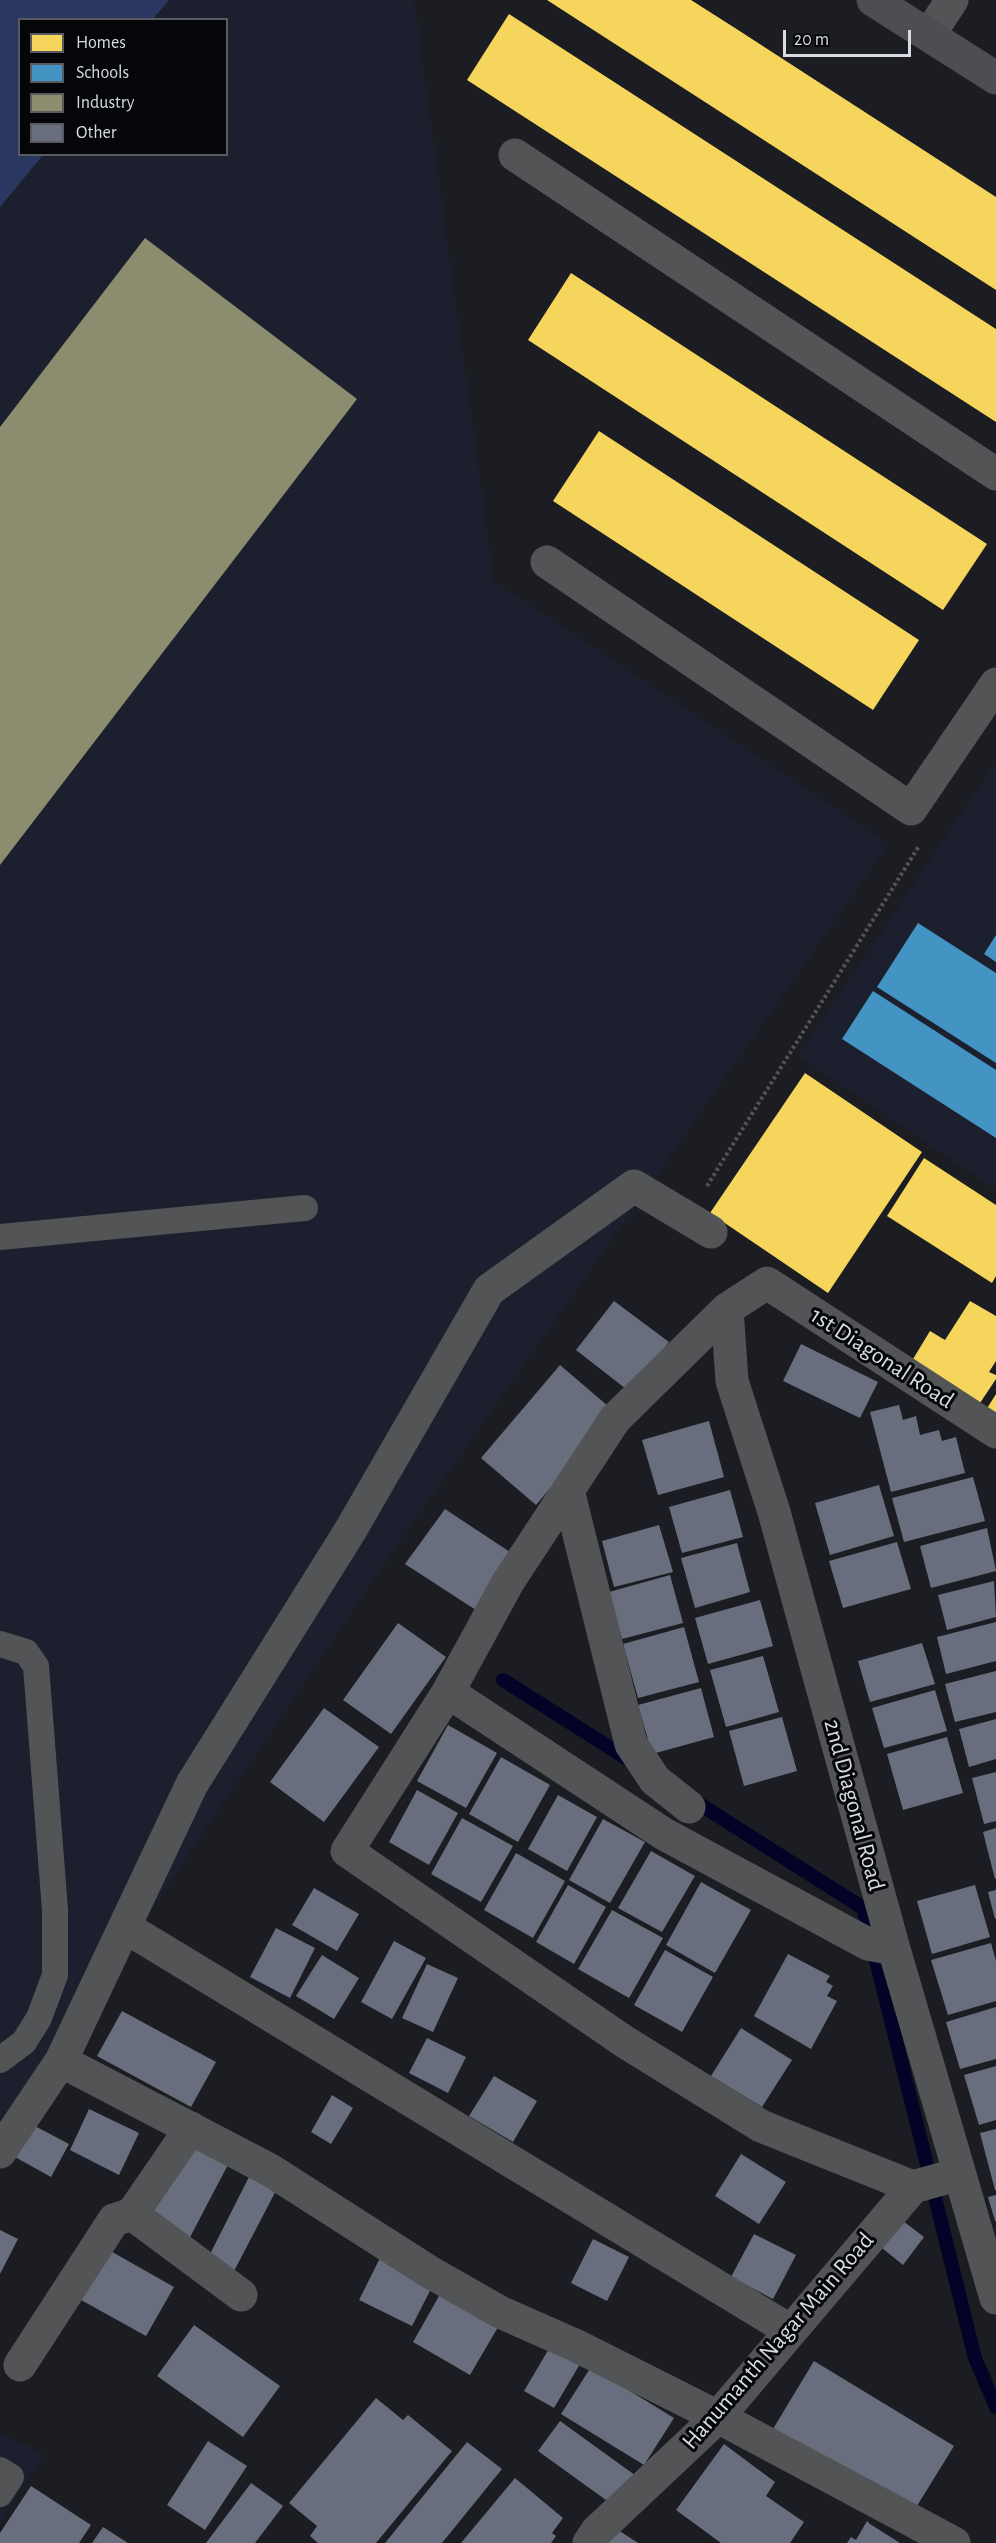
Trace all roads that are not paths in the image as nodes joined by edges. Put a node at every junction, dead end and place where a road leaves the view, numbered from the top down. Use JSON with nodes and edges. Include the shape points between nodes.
{"nodes":[{"id":1,"x":873,"y":0,"type":"edge"},
{"id":2,"x":952,"y":0,"type":"edge"},
{"id":3,"x":929,"y":35,"type":"junction"},
{"id":4,"x":996,"y":78,"type":"edge"},
{"id":5,"x":515,"y":155,"type":"dead end"},
{"id":6,"x":996,"y":474,"type":"edge"},
{"id":7,"x":547,"y":562,"type":"dead end"},
{"id":8,"x":996,"y":684,"type":"edge"},
{"id":9,"x":305,"y":1208,"type":"dead end"},
{"id":10,"x":711,"y":1232,"type":"road end"},
{"id":11,"x":0,"y":1236,"type":"edge"},
{"id":12,"x":727,"y":1310,"type":"junction"},
{"id":13,"x":996,"y":1432,"type":"edge"},
{"id":14,"x":568,"y":1490,"type":"junction"},
{"id":15,"x":0,"y":1644,"type":"edge"},
{"id":16,"x":448,"y":1692,"type":"junction"},
{"id":17,"x":689,"y":1807,"type":"dead end"},
{"id":18,"x":125,"y":1927,"type":"junction"},
{"id":19,"x":881,"y":1947,"type":"junction"},
{"id":20,"x":0,"y":2060,"type":"edge"},
{"id":21,"x":61,"y":2061,"type":"junction"},
{"id":22,"x":191,"y":2128,"type":"junction"},
{"id":23,"x":0,"y":2152,"type":"edge"},
{"id":24,"x":959,"y":2174,"type":"junction"},
{"id":25,"x":913,"y":2187,"type":"junction"},
{"id":26,"x":132,"y":2214,"type":"junction"},
{"id":27,"x":241,"y":2295,"type":"dead end"},
{"id":28,"x":996,"y":2298,"type":"edge"},
{"id":29,"x":791,"y":2331,"type":"junction"},
{"id":30,"x":20,"y":2365,"type":"dead end"},
{"id":31,"x":718,"y":2416,"type":"junction"},
{"id":32,"x":0,"y":2470,"type":"edge"},
{"id":33,"x":0,"y":2494,"type":"edge"},
{"id":34,"x":589,"y":2543,"type":"edge"},
{"id":35,"x":954,"y":2543,"type":"edge"}],
"edges":[{"from":1,"to":3,"type":"main road"},
{"from":2,"to":3,"type":"street"},
{"from":3,"to":4,"type":"main road"},
{"from":5,"to":6,"type":"street"},
{"from":7,"to":8,"type":"street","via":[[911,809]]},
{"from":9,"to":11,"type":"lane"},
{"from":10,"to":18,"type":"street","via":[[634,1186],[489,1290],[350,1531],[192,1784]]},
{"from":12,"to":13,"type":"street","name":"1st Diagonal Road","via":[[767,1283]]},
{"from":12,"to":14,"type":"street","via":[[615,1419]]},
{"from":12,"to":19,"type":"street","name":"2nd Diagonal Road","via":[[732,1381],[774,1512]]},
{"from":14,"to":16,"type":"street","via":[[508,1582]]},
{"from":14,"to":17,"type":"street","via":[[631,1744],[655,1780]]},
{"from":15,"to":20,"type":"lane","via":[[26,1652],[36,1666],[55,1920],[54,1975],[39,2018],[24,2042]]},
{"from":16,"to":19,"type":"street","via":[[664,1834]]},
{"from":16,"to":25,"type":"street","via":[[347,1851],[625,2042],[761,2126]]},
{"from":18,"to":21,"type":"street"},
{"from":18,"to":29,"type":"street"},
{"from":19,"to":24,"type":"street","name":"2nd Diagonal Road"},
{"from":21,"to":22,"type":"street"},
{"from":21,"to":23,"type":"street"},
{"from":22,"to":26,"type":"street"},
{"from":22,"to":31,"type":"street","via":[[270,2170],[500,2312]]},
{"from":24,"to":25,"type":"street"},
{"from":24,"to":28,"type":"street","name":"2nd Diagonal Road"},
{"from":25,"to":29,"type":"street","name":"Hanumanth Nagar Main Road"},
{"from":26,"to":27,"type":"street"},
{"from":26,"to":30,"type":"street","via":[[114,2220]]},
{"from":29,"to":31,"type":"street","name":"Hanumanth Nagar Main Road"},
{"from":31,"to":34,"type":"street","name":"Hanumanth Nagar Main Road"},
{"from":31,"to":35,"type":"street"},
{"from":32,"to":33,"type":"lane","via":[[11,2477]]}]}
